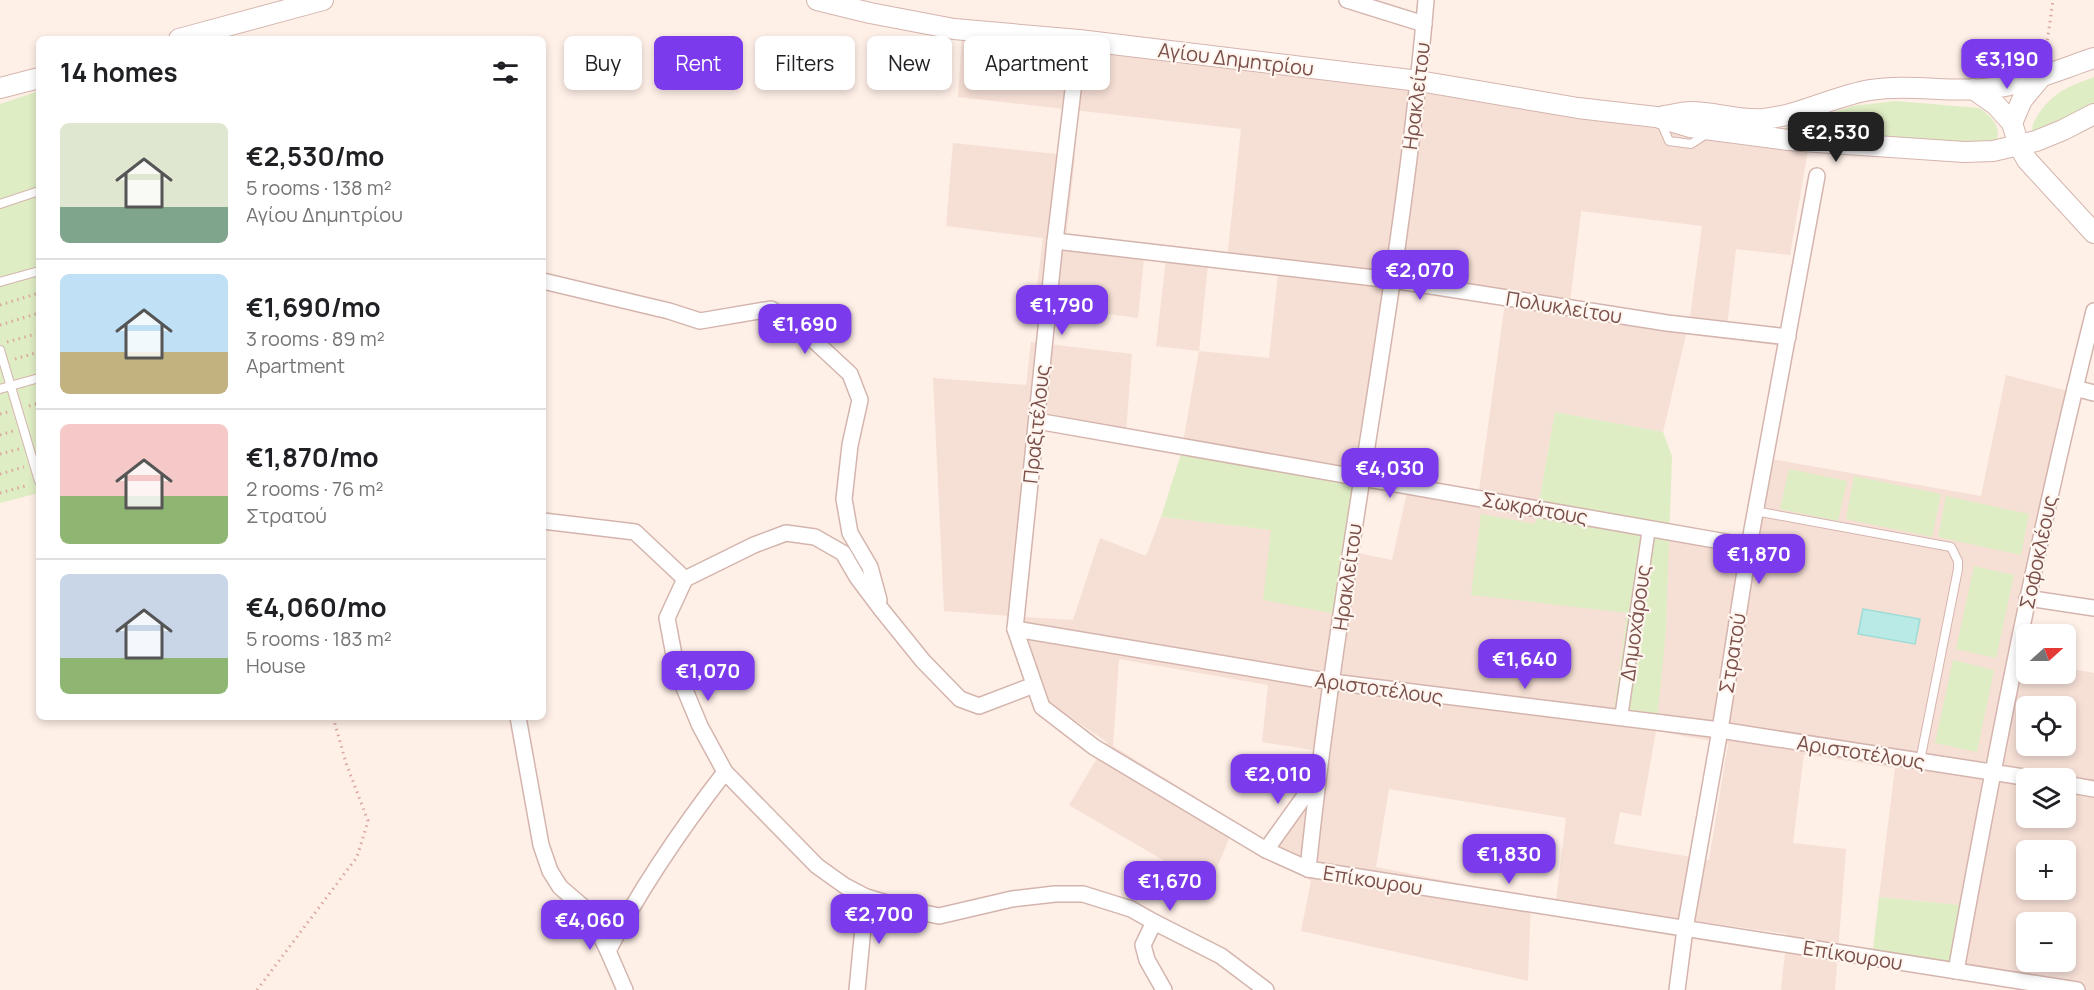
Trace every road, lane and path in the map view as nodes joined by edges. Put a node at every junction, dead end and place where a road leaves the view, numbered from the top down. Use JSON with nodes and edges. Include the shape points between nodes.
{"nodes":[{"id":1,"x":323,"y":0,"type":"edge"},
{"id":2,"x":817,"y":0,"type":"edge"},
{"id":3,"x":1347,"y":0,"type":"edge"},
{"id":4,"x":1426,"y":0,"type":"edge"},
{"id":5,"x":2053,"y":0,"type":"edge"},
{"id":6,"x":1424,"y":24,"type":"junction"},
{"id":7,"x":190,"y":36,"type":"edge"},
{"id":8,"x":1034,"y":36,"type":"edge"},
{"id":9,"x":1110,"y":44,"type":"edge"},
{"id":10,"x":2094,"y":58,"type":"edge"},
{"id":11,"x":2042,"y":75,"type":"junction"},
{"id":12,"x":36,"y":79,"type":"edge"},
{"id":13,"x":1419,"y":81,"type":"junction"},
{"id":14,"x":0,"y":88,"type":"edge"},
{"id":15,"x":1973,"y":89,"type":"junction"},
{"id":16,"x":1073,"y":90,"type":"edge"},
{"id":17,"x":2094,"y":114,"type":"edge"},
{"id":18,"x":1658,"y":118,"type":"junction"},
{"id":19,"x":2012,"y":123,"type":"junction"},
{"id":20,"x":2019,"y":146,"type":"junction"},
{"id":21,"x":1817,"y":176,"type":"dead end"},
{"id":22,"x":36,"y":192,"type":"edge"},
{"id":23,"x":0,"y":204,"type":"edge"},
{"id":24,"x":2094,"y":233,"type":"edge"},
{"id":25,"x":1055,"y":241,"type":"junction"},
{"id":26,"x":36,"y":272,"type":"edge"},
{"id":27,"x":1392,"y":280,"type":"junction"},
{"id":28,"x":0,"y":282,"type":"edge"},
{"id":29,"x":546,"y":282,"type":"edge"},
{"id":30,"x":36,"y":294,"type":"edge"},
{"id":31,"x":0,"y":304,"type":"edge"},
{"id":32,"x":2094,"y":311,"type":"edge"},
{"id":33,"x":36,"y":314,"type":"edge"},
{"id":34,"x":0,"y":325,"type":"edge"},
{"id":35,"x":36,"y":334,"type":"edge"},
{"id":36,"x":1788,"y":337,"type":"junction"},
{"id":37,"x":0,"y":345,"type":"edge"},
{"id":38,"x":0,"y":350,"type":"edge"},
{"id":39,"x":36,"y":353,"type":"edge"},
{"id":40,"x":4,"y":363,"type":"junction"},
{"id":41,"x":36,"y":379,"type":"edge"},
{"id":42,"x":11,"y":386,"type":"junction"},
{"id":43,"x":2075,"y":388,"type":"junction"},
{"id":44,"x":0,"y":389,"type":"edge"},
{"id":45,"x":2094,"y":393,"type":"edge"},
{"id":46,"x":1037,"y":421,"type":"junction"},
{"id":47,"x":29,"y":446,"type":"junction"},
{"id":48,"x":0,"y":454,"type":"edge"},
{"id":49,"x":34,"y":464,"type":"junction"},
{"id":50,"x":36,"y":471,"type":"edge"},
{"id":51,"x":0,"y":474,"type":"edge"},
{"id":52,"x":1362,"y":477,"type":"junction"},
{"id":53,"x":36,"y":483,"type":"edge"},
{"id":54,"x":0,"y":493,"type":"edge"},
{"id":55,"x":1755,"y":511,"type":"junction"},
{"id":56,"x":546,"y":521,"type":"edge"},
{"id":57,"x":1649,"y":528,"type":"junction"},
{"id":58,"x":1749,"y":546,"type":"junction"},
{"id":59,"x":685,"y":579,"type":"junction"},
{"id":60,"x":2028,"y":598,"type":"junction"},
{"id":61,"x":2094,"y":608,"type":"edge"},
{"id":62,"x":881,"y":609,"type":"junction"},
{"id":63,"x":1015,"y":629,"type":"junction"},
{"id":64,"x":1332,"y":682,"type":"junction"},
{"id":65,"x":1034,"y":685,"type":"junction"},
{"id":66,"x":1621,"y":718,"type":"junction"},
{"id":67,"x":334,"y":720,"type":"edge"},
{"id":68,"x":519,"y":720,"type":"edge"},
{"id":69,"x":1720,"y":730,"type":"junction"},
{"id":70,"x":1920,"y":761,"type":"junction"},
{"id":71,"x":725,"y":772,"type":"junction"},
{"id":72,"x":1992,"y":772,"type":"junction"},
{"id":73,"x":2016,"y":776,"type":"edge"},
{"id":74,"x":1317,"y":778,"type":"junction"},
{"id":75,"x":2076,"y":786,"type":"edge"},
{"id":76,"x":2094,"y":789,"type":"edge"},
{"id":77,"x":1266,"y":850,"type":"junction"},
{"id":78,"x":1308,"y":869,"type":"junction"},
{"id":79,"x":866,"y":897,"type":"junction"},
{"id":80,"x":1154,"y":922,"type":"junction"},
{"id":81,"x":1685,"y":929,"type":"junction"},
{"id":82,"x":608,"y":951,"type":"junction"},
{"id":83,"x":1956,"y":971,"type":"junction"},
{"id":84,"x":257,"y":990,"type":"edge"},
{"id":85,"x":624,"y":990,"type":"edge"},
{"id":86,"x":857,"y":990,"type":"edge"},
{"id":87,"x":1164,"y":990,"type":"edge"},
{"id":88,"x":1266,"y":990,"type":"edge"},
{"id":89,"x":1677,"y":990,"type":"edge"},
{"id":90,"x":2077,"y":990,"type":"edge"}],
"edges":[{"from":1,"to":7,"type":"street"},
{"from":2,"to":8,"type":"street","name":"Αγίου Δημητρίου","via":[[954,29]]},
{"from":3,"to":6,"type":"street"},
{"from":4,"to":6,"type":"street","name":"Ηρακλείτου"},
{"from":5,"to":11,"type":"path"},
{"from":6,"to":13,"type":"street","name":"Ηρακλείτου"},
{"from":9,"to":13,"type":"street","name":"Αγίου Δημητρίου"},
{"from":10,"to":11,"type":"street","name":"Αγίου Δημητρίου"},
{"from":11,"to":15,"type":"street","name":"Αγίου Δημητρίου","via":[[2008,86]]},
{"from":11,"to":19,"type":"street","via":[[2022,100]]},
{"from":12,"to":14,"type":"street"},
{"from":13,"to":18,"type":"street","name":"Αγίου Δημητρίου"},
{"from":13,"to":27,"type":"street","name":"Ηρακλείτου"},
{"from":15,"to":18,"type":"street","name":"Αγίου Δημητρίου","via":[[1869,90],[1764,118],[1692,112]]},
{"from":15,"to":19,"type":"street","via":[[1996,105]]},
{"from":16,"to":25,"type":"street","name":"Πραξιτέλους"},
{"from":17,"to":20,"type":"street","name":"Αγίου Δημητρίου"},
{"from":18,"to":20,"type":"street","name":"Αγίου Δημητρίου","via":[[1690,127],[1830,144],[1964,153]]},
{"from":19,"to":20,"type":"street"},
{"from":20,"to":24,"type":"street","via":[[2032,167]]},
{"from":21,"to":36,"type":"street","name":"Στρατού"},
{"from":22,"to":23,"type":"lane"},
{"from":25,"to":27,"type":"street","name":"Πολυκλείτου"},
{"from":25,"to":46,"type":"street","name":"Πραξιτέλους"},
{"from":26,"to":28,"type":"lane"},
{"from":27,"to":36,"type":"street","name":"Πολυκλείτου","via":[[1667,323]]},
{"from":27,"to":52,"type":"street","name":"Ηρακλείτου"},
{"from":29,"to":62,"type":"street","via":[[700,321],[771,309],[807,334],[850,374],[860,400],[844,499],[850,533],[870,567]]},
{"from":30,"to":31,"type":"path"},
{"from":32,"to":43,"type":"street","name":"Σοφοκλέους"},
{"from":33,"to":34,"type":"path"},
{"from":35,"to":37,"type":"path"},
{"from":36,"to":55,"type":"street","name":"Στρατού"},
{"from":38,"to":40,"type":"lane"},
{"from":39,"to":40,"type":"path"},
{"from":40,"to":42,"type":"lane"},
{"from":41,"to":42,"type":"lane"},
{"from":42,"to":44,"type":"lane"},
{"from":42,"to":47,"type":"lane"},
{"from":43,"to":45,"type":"street"},
{"from":43,"to":60,"type":"street","name":"Σοφοκλέους"},
{"from":46,"to":52,"type":"street","name":"Σωκράτους"},
{"from":46,"to":63,"type":"street","name":"Πραξιτέλους"},
{"from":47,"to":48,"type":"path"},
{"from":47,"to":49,"type":"lane"},
{"from":49,"to":50,"type":"lane"},
{"from":49,"to":51,"type":"path"},
{"from":52,"to":57,"type":"street","name":"Σωκράτους"},
{"from":52,"to":64,"type":"street","name":"Ηρακλείτου"},
{"from":53,"to":54,"type":"path"},
{"from":55,"to":58,"type":"street","name":"Στρατού"},
{"from":55,"to":70,"type":"lane","via":[[1951,547],[1958,569]]},
{"from":56,"to":59,"type":"street","via":[[635,532]]},
{"from":57,"to":58,"type":"street","name":"Σωκράτους"},
{"from":57,"to":66,"type":"street","name":"Δημοχάρους"},
{"from":58,"to":69,"type":"street","name":"Στρατού"},
{"from":59,"to":62,"type":"street","via":[[786,533],[814,537],[843,553]]},
{"from":59,"to":71,"type":"street","via":[[667,618],[677,671]]},
{"from":60,"to":61,"type":"street"},
{"from":60,"to":72,"type":"street","name":"Σοφοκλέους"},
{"from":62,"to":65,"type":"street","via":[[960,699],[979,706]]},
{"from":63,"to":64,"type":"street","name":"Αριστοτέλους"},
{"from":63,"to":65,"type":"street","name":"Επίκουρου"},
{"from":64,"to":66,"type":"street","name":"Αριστοτέλους"},
{"from":64,"to":74,"type":"street","name":"Ηρακλείτου"},
{"from":65,"to":77,"type":"street","name":"Επίκουρου","via":[[1042,708],[1094,747]]},
{"from":66,"to":69,"type":"street","name":"Αριστοτέλους"},
{"from":67,"to":84,"type":"path","via":[[368,821],[357,856]]},
{"from":68,"to":82,"type":"street","via":[[541,845],[550,871],[560,887],[589,912]]},
{"from":69,"to":70,"type":"street","name":"Αριστοτέλους"},
{"from":69,"to":81,"type":"street","name":"Στρατού"},
{"from":70,"to":72,"type":"street","name":"Αριστοτέλους"},
{"from":71,"to":79,"type":"street","via":[[817,866]]},
{"from":71,"to":82,"type":"street","via":[[654,869]]},
{"from":72,"to":73,"type":"street","name":"Αριστοτέλους"},
{"from":72,"to":83,"type":"street","name":"Σοφοκλέους"},
{"from":74,"to":77,"type":"street"},
{"from":74,"to":78,"type":"street","name":"Ηρακλείτου"},
{"from":75,"to":76,"type":"street"},
{"from":77,"to":78,"type":"street","name":"Επίκουρου"},
{"from":78,"to":81,"type":"street","name":"Επίκουρου"},
{"from":79,"to":80,"type":"street","via":[[939,916],[1012,899],[1083,894],[1131,909]]},
{"from":79,"to":86,"type":"street"},
{"from":80,"to":87,"type":"street","via":[[1143,945]]},
{"from":80,"to":88,"type":"street","via":[[1221,956]]},
{"from":81,"to":83,"type":"street","name":"Επίκουρου"},
{"from":81,"to":89,"type":"street","name":"Στρατού"},
{"from":82,"to":85,"type":"street"},
{"from":83,"to":90,"type":"street","name":"Επίκουρου"}]}
